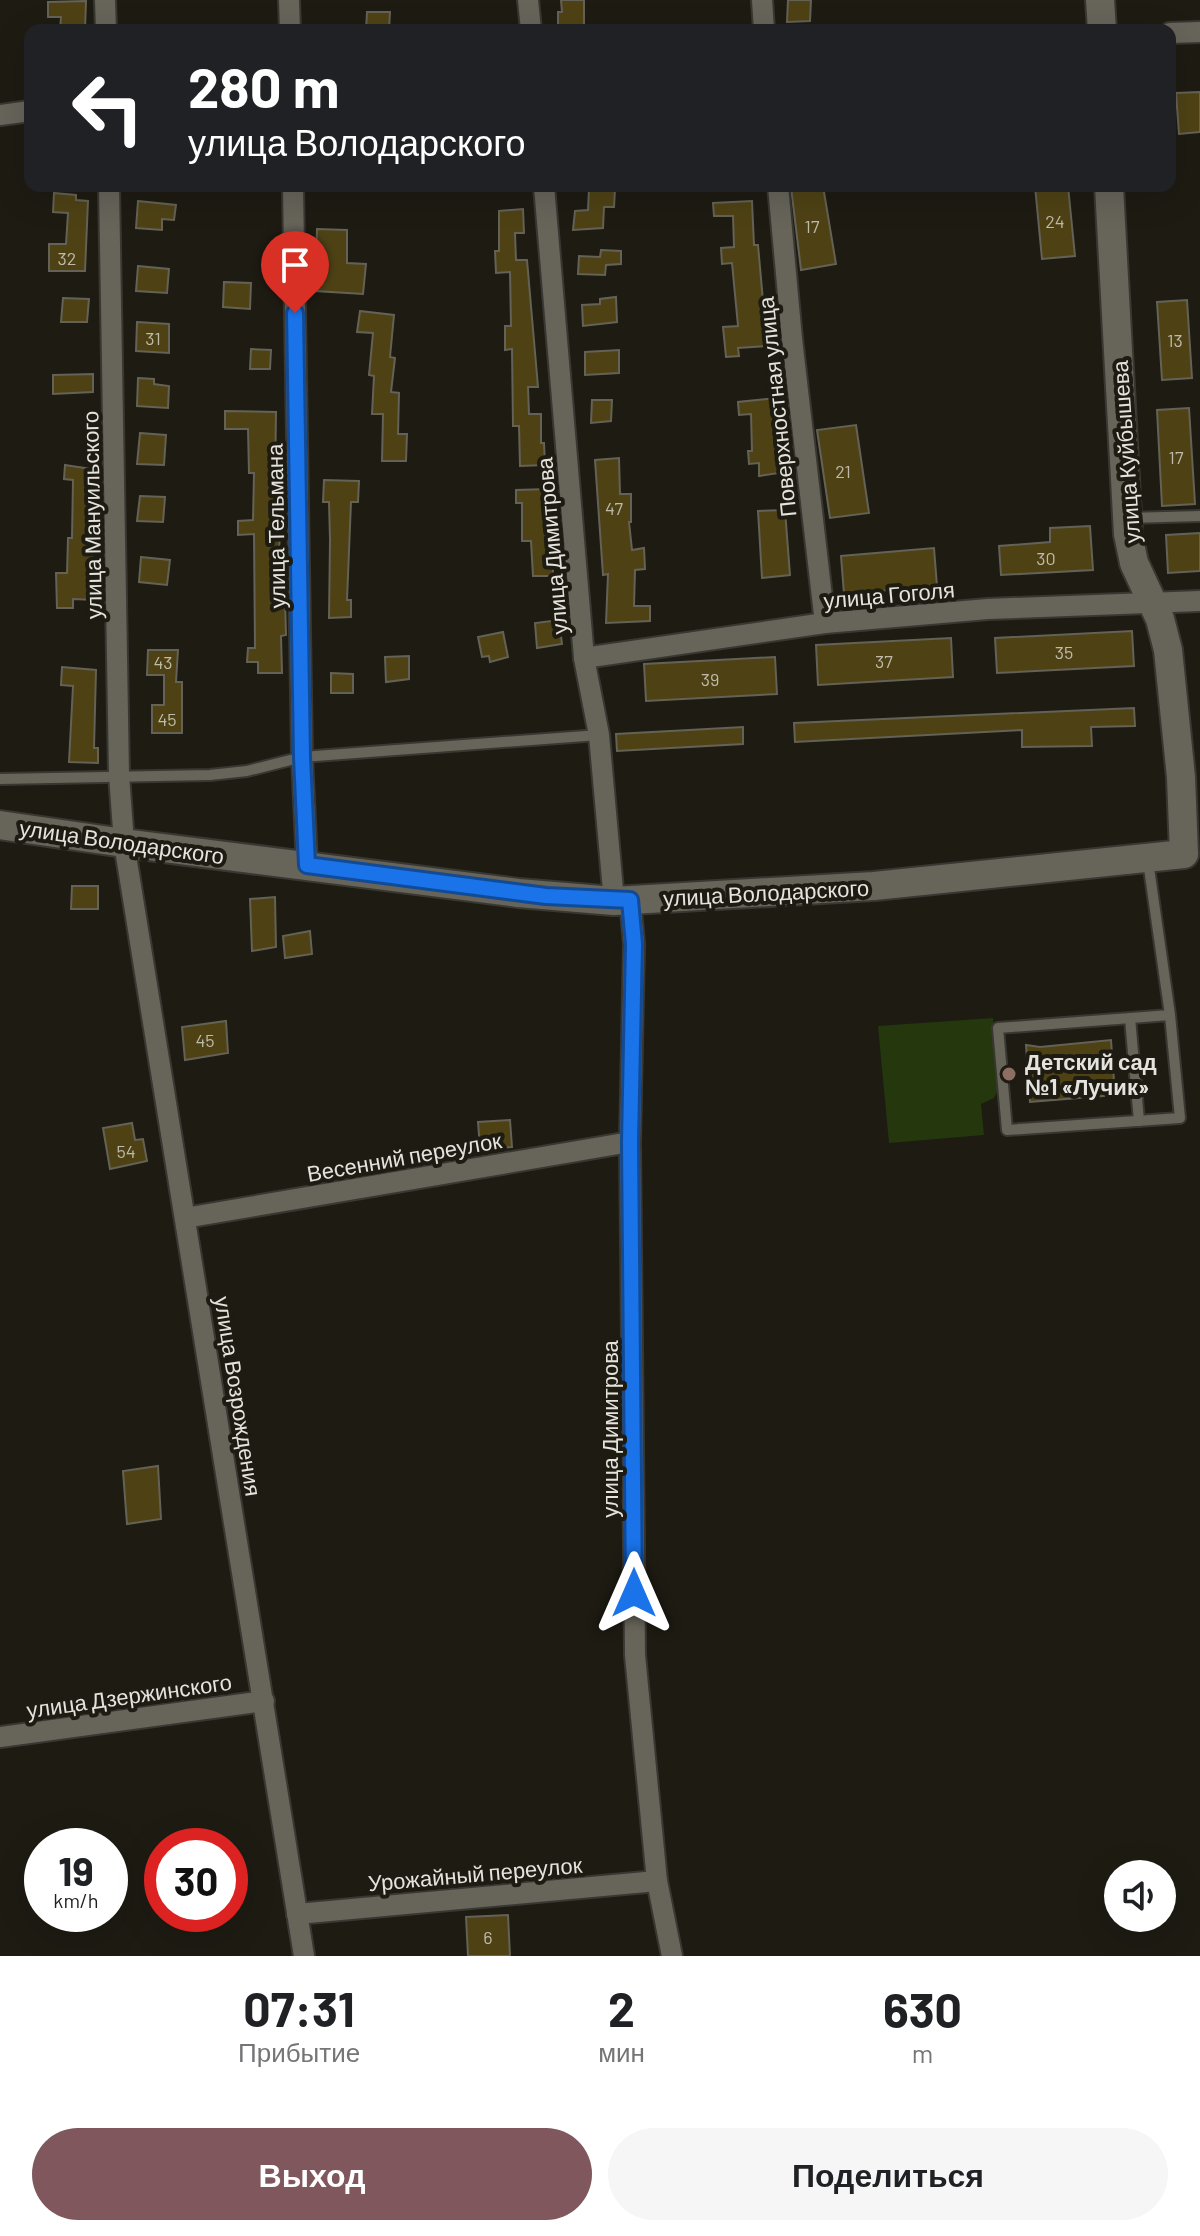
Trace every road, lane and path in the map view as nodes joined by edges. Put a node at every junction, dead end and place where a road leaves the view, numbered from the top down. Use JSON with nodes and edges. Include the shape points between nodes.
{"nodes":[{"id":1,"x":105,"y":0,"type":"edge"},
{"id":2,"x":289,"y":0,"type":"edge"},
{"id":3,"x":528,"y":0,"type":"edge"},
{"id":4,"x":762,"y":0,"type":"edge"},
{"id":5,"x":1100,"y":0,"type":"edge"},
{"id":6,"x":106,"y":24,"type":"edge"},
{"id":7,"x":290,"y":24,"type":"edge"},
{"id":8,"x":530,"y":24,"type":"edge"},
{"id":9,"x":764,"y":24,"type":"edge"},
{"id":10,"x":1102,"y":24,"type":"edge"},
{"id":11,"x":1200,"y":32,"type":"edge"},
{"id":12,"x":1176,"y":33,"type":"edge"},
{"id":13,"x":24,"y":112,"type":"edge"},
{"id":14,"x":0,"y":115,"type":"edge"},
{"id":15,"x":109,"y":192,"type":"edge"},
{"id":16,"x":293,"y":192,"type":"edge"},
{"id":17,"x":545,"y":192,"type":"edge"},
{"id":18,"x":779,"y":192,"type":"edge"},
{"id":19,"x":1109,"y":192,"type":"edge"},
{"id":20,"x":1200,"y":516,"type":"edge"},
{"id":21,"x":1126,"y":518,"type":"junction"},
{"id":22,"x":1200,"y":601,"type":"edge"},
{"id":23,"x":1153,"y":602,"type":"junction"},
{"id":24,"x":825,"y":623,"type":"junction"},
{"id":25,"x":584,"y":658,"type":"junction"},
{"id":26,"x":599,"y":735,"type":"junction"},
{"id":27,"x":302,"y":757,"type":"junction"},
{"id":28,"x":119,"y":775,"type":"junction"},
{"id":29,"x":0,"y":779,"type":"edge"},
{"id":30,"x":0,"y":825,"type":"edge"},
{"id":31,"x":124,"y":843,"type":"junction"},
{"id":32,"x":1192,"y":853,"type":"edge"},
{"id":33,"x":1147,"y":859,"type":"junction"},
{"id":34,"x":307,"y":865,"type":"junction"},
{"id":35,"x":622,"y":900,"type":"junction"},
{"id":36,"x":1170,"y":1015,"type":"junction"},
{"id":37,"x":1130,"y":1018,"type":"junction"},
{"id":38,"x":1139,"y":1121,"type":"junction"},
{"id":39,"x":630,"y":1142,"type":"junction"},
{"id":40,"x":185,"y":1218,"type":"junction"},
{"id":41,"x":264,"y":1701,"type":"junction"},
{"id":42,"x":0,"y":1737,"type":"edge"},
{"id":43,"x":657,"y":1881,"type":"junction"},
{"id":44,"x":297,"y":1914,"type":"junction"},
{"id":45,"x":304,"y":1956,"type":"edge"},
{"id":46,"x":672,"y":1956,"type":"edge"}],
"edges":[{"from":1,"to":6,"type":"street"},
{"from":2,"to":7,"type":"street"},
{"from":3,"to":8,"type":"street"},
{"from":4,"to":9,"type":"street"},
{"from":5,"to":10,"type":"street"},
{"from":11,"to":12,"type":"street"},
{"from":13,"to":14,"type":"street"},
{"from":15,"to":28,"type":"street","name":"улица Мануильского"},
{"from":16,"to":27,"type":"street","name":"улица Тельмана"},
{"from":17,"to":25,"type":"street","name":"улица Димитрова"},
{"from":18,"to":24,"type":"street","name":"Поверхностная улица"},
{"from":19,"to":21,"type":"street","name":"улица Куйбышева"},
{"from":20,"to":21,"type":"lane"},
{"from":21,"to":23,"type":"street","name":"улица Куйбышева","via":[[1134,563]]},
{"from":22,"to":23,"type":"street","name":"улица Гоголя"},
{"from":23,"to":24,"type":"street","name":"улица Гоголя"},
{"from":23,"to":32,"type":"street","name":"улица Куйбышева","via":[[1165,636]]},
{"from":24,"to":25,"type":"street","name":"улица Гоголя"},
{"from":25,"to":26,"type":"street","name":"улица Димитрова"},
{"from":26,"to":27,"type":"lane"},
{"from":26,"to":35,"type":"street","name":"улица Димитрова"},
{"from":27,"to":28,"type":"lane","via":[[210,775]]},
{"from":27,"to":34,"type":"street","name":"улица Тельмана"},
{"from":28,"to":29,"type":"lane"},
{"from":28,"to":31,"type":"street","name":"улица Мануильского"},
{"from":30,"to":31,"type":"street","name":"улица Володарского"},
{"from":31,"to":34,"type":"street","name":"улица Володарского"},
{"from":31,"to":40,"type":"street","name":"улица Возрождения"},
{"from":32,"to":33,"type":"street","name":"улица Володарского"},
{"from":33,"to":35,"type":"street","name":"улица Володарского","via":[[874,886]]},
{"from":33,"to":36,"type":"lane"},
{"from":34,"to":35,"type":"street","name":"улица Володарского","via":[[518,893]]},
{"from":35,"to":39,"type":"street","name":"улица Димитрова","via":[[634,944]]},
{"from":36,"to":37,"type":"lane"},
{"from":36,"to":38,"type":"lane","via":[[1180,1118]]},
{"from":37,"to":38,"type":"lane"},
{"from":37,"to":38,"type":"lane","via":[[998,1028],[1007,1130]]},
{"from":39,"to":40,"type":"street","name":"Весенний переулок"},
{"from":39,"to":43,"type":"street","name":"улица Димитрова","via":[[635,1655]]},
{"from":40,"to":41,"type":"street","name":"улица Возрождения"},
{"from":41,"to":42,"type":"street","name":"улица Дзержинского"},
{"from":41,"to":44,"type":"street","name":"улица Возрождения"},
{"from":43,"to":44,"type":"street","name":"Урожайный переулок"},
{"from":43,"to":46,"type":"street","name":"улица Димитрова"},
{"from":44,"to":45,"type":"street","name":"улица Возрождения"}]}
